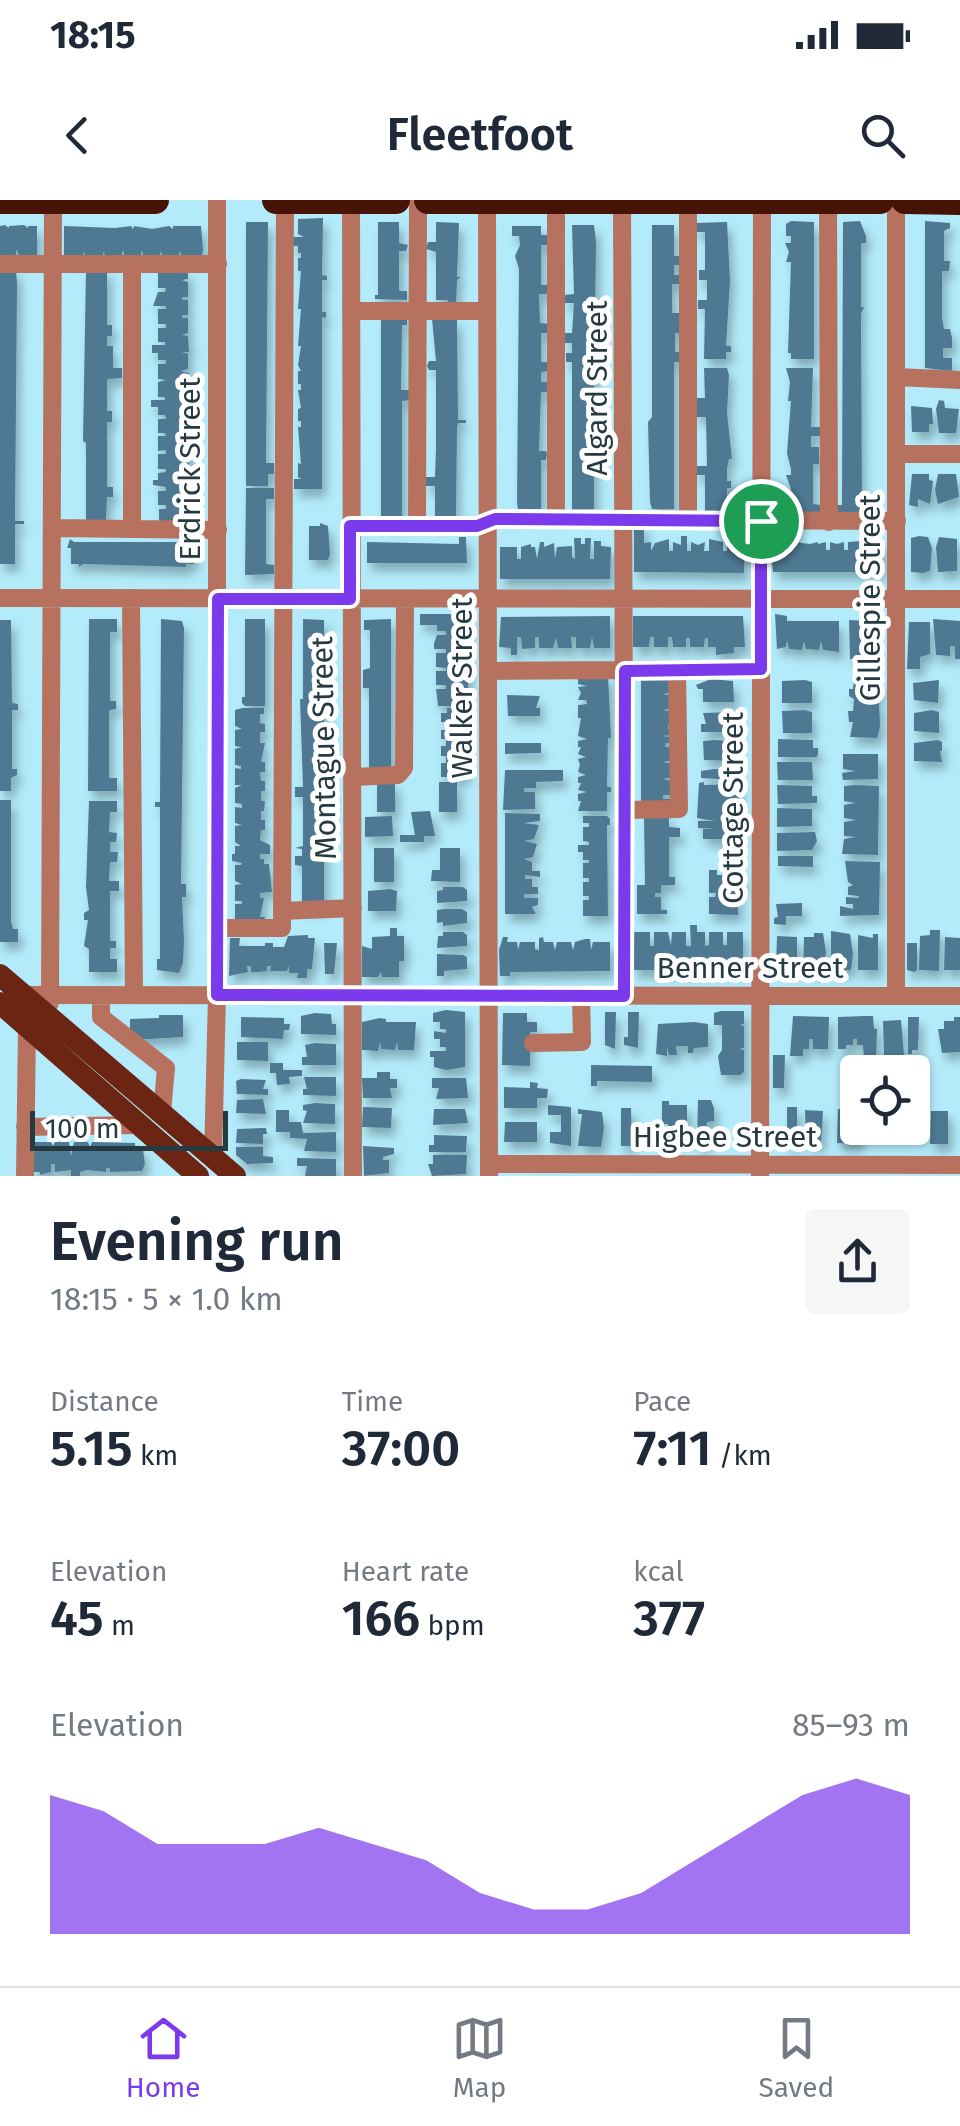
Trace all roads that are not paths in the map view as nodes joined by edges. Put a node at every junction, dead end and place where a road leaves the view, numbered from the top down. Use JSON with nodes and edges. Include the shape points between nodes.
{"nodes":[{"id":1,"x":0,"y":200,"type":"edge"},
{"id":2,"x":155,"y":200,"type":"edge"},
{"id":3,"x":217,"y":200,"type":"edge"},
{"id":4,"x":276,"y":200,"type":"edge"},
{"id":5,"x":285,"y":200,"type":"edge"},
{"id":6,"x":352,"y":200,"type":"edge"},
{"id":7,"x":396,"y":200,"type":"edge"},
{"id":8,"x":418,"y":200,"type":"edge"},
{"id":9,"x":428,"y":200,"type":"edge"},
{"id":10,"x":487,"y":200,"type":"edge"},
{"id":11,"x":556,"y":200,"type":"edge"},
{"id":12,"x":622,"y":200,"type":"edge"},
{"id":13,"x":828,"y":200,"type":"edge"},
{"id":14,"x":880,"y":200,"type":"edge"},
{"id":15,"x":896,"y":200,"type":"edge"},
{"id":16,"x":905,"y":200,"type":"edge"},
{"id":17,"x":53,"y":201,"type":"edge"},
{"id":18,"x":688,"y":201,"type":"edge"},
{"id":19,"x":762,"y":201,"type":"edge"},
{"id":20,"x":960,"y":201,"type":"edge"},
{"id":21,"x":960,"y":210,"type":"edge"},
{"id":22,"x":0,"y":264,"type":"edge"},
{"id":23,"x":53,"y":264,"type":"junction"},
{"id":24,"x":132,"y":264,"type":"junction"},
{"id":25,"x":218,"y":264,"type":"junction"},
{"id":26,"x":351,"y":310,"type":"junction"},
{"id":27,"x":417,"y":311,"type":"junction"},
{"id":28,"x":486,"y":311,"type":"junction"},
{"id":29,"x":897,"y":378,"type":"junction"},
{"id":30,"x":960,"y":380,"type":"edge"},
{"id":31,"x":898,"y":454,"type":"junction"},
{"id":32,"x":960,"y":454,"type":"edge"},
{"id":33,"x":556,"y":520,"type":"junction"},
{"id":34,"x":625,"y":520,"type":"junction"},
{"id":35,"x":688,"y":520,"type":"junction"},
{"id":36,"x":761,"y":521,"type":"junction"},
{"id":37,"x":897,"y":521,"type":"junction"},
{"id":38,"x":486,"y":522,"type":"junction"},
{"id":39,"x":829,"y":522,"type":"junction"},
{"id":40,"x":417,"y":525,"type":"junction"},
{"id":41,"x":350,"y":526,"type":"junction"},
{"id":42,"x":53,"y":528,"type":"junction"},
{"id":43,"x":132,"y":529,"type":"junction"},
{"id":44,"x":218,"y":530,"type":"junction"},
{"id":45,"x":0,"y":598,"type":"edge"},
{"id":46,"x":53,"y":598,"type":"junction"},
{"id":47,"x":131,"y":598,"type":"junction"},
{"id":48,"x":490,"y":598,"type":"junction"},
{"id":49,"x":625,"y":598,"type":"junction"},
{"id":50,"x":218,"y":599,"type":"junction"},
{"id":51,"x":282,"y":599,"type":"junction"},
{"id":52,"x":350,"y":599,"type":"junction"},
{"id":53,"x":405,"y":599,"type":"junction"},
{"id":54,"x":960,"y":599,"type":"edge"},
{"id":55,"x":761,"y":600,"type":"junction"},
{"id":56,"x":897,"y":600,"type":"junction"},
{"id":57,"x":761,"y":669,"type":"junction"},
{"id":58,"x":490,"y":670,"type":"junction"},
{"id":59,"x":677,"y":670,"type":"junction"},
{"id":60,"x":625,"y":671,"type":"junction"},
{"id":61,"x":353,"y":777,"type":"junction"},
{"id":62,"x":625,"y":810,"type":"junction"},
{"id":63,"x":353,"y":908,"type":"junction"},
{"id":64,"x":282,"y":911,"type":"junction"},
{"id":65,"x":217,"y":928,"type":"junction"},
{"id":66,"x":0,"y":975,"type":"edge"},
{"id":67,"x":12,"y":995,"type":"edge"},
{"id":68,"x":101,"y":995,"type":"junction"},
{"id":69,"x":134,"y":995,"type":"junction"},
{"id":70,"x":217,"y":995,"type":"junction"},
{"id":71,"x":352,"y":996,"type":"junction"},
{"id":72,"x":488,"y":996,"type":"junction"},
{"id":73,"x":581,"y":996,"type":"junction"},
{"id":74,"x":624,"y":996,"type":"junction"},
{"id":75,"x":760,"y":996,"type":"junction"},
{"id":76,"x":896,"y":996,"type":"junction"},
{"id":77,"x":960,"y":996,"type":"edge"},
{"id":78,"x":0,"y":1004,"type":"edge"},
{"id":79,"x":50,"y":1006,"type":"junction"},
{"id":80,"x":27,"y":1028,"type":"junction"},
{"id":81,"x":533,"y":1043,"type":"dead end"},
{"id":82,"x":162,"y":1113,"type":"junction"},
{"id":83,"x":137,"y":1125,"type":"junction"},
{"id":84,"x":26,"y":1127,"type":"junction"},
{"id":85,"x":960,"y":1165,"type":"edge"},
{"id":86,"x":206,"y":1167,"type":"edge"},
{"id":87,"x":489,"y":1170,"type":"edge"},
{"id":88,"x":760,"y":1170,"type":"edge"},
{"id":89,"x":25,"y":1176,"type":"edge"},
{"id":90,"x":234,"y":1176,"type":"edge"},
{"id":91,"x":353,"y":1176,"type":"edge"}],
"edges":[{"from":1,"to":17,"type":"highway"},
{"from":2,"to":17,"type":"highway"},
{"from":3,"to":25,"type":"street","name":"Erdrick Street"},
{"from":4,"to":5,"type":"highway"},
{"from":5,"to":6,"type":"highway"},
{"from":5,"to":51,"type":"street"},
{"from":6,"to":7,"type":"highway"},
{"from":6,"to":26,"type":"street","name":"Montague Street"},
{"from":8,"to":27,"type":"street"},
{"from":9,"to":10,"type":"highway"},
{"from":10,"to":11,"type":"highway"},
{"from":10,"to":28,"type":"street","name":"Walker Street"},
{"from":11,"to":12,"type":"highway"},
{"from":11,"to":33,"type":"street"},
{"from":12,"to":18,"type":"highway"},
{"from":12,"to":34,"type":"street","name":"Algard Street"},
{"from":13,"to":14,"type":"highway"},
{"from":13,"to":19,"type":"highway"},
{"from":13,"to":39,"type":"street"},
{"from":15,"to":29,"type":"street","name":"Gillespie Street"},
{"from":16,"to":20,"type":"highway"},
{"from":17,"to":23,"type":"street"},
{"from":18,"to":19,"type":"highway"},
{"from":18,"to":35,"type":"street"},
{"from":19,"to":36,"type":"street","name":"Cottage Street"},
{"from":20,"to":21,"type":"street"},
{"from":22,"to":23,"type":"street"},
{"from":23,"to":24,"type":"street"},
{"from":23,"to":42,"type":"street"},
{"from":24,"to":25,"type":"street"},
{"from":24,"to":43,"type":"street"},
{"from":25,"to":44,"type":"street","name":"Erdrick Street"},
{"from":26,"to":27,"type":"street"},
{"from":26,"to":41,"type":"street","name":"Montague Street"},
{"from":27,"to":28,"type":"street"},
{"from":27,"to":40,"type":"street"},
{"from":28,"to":38,"type":"street","name":"Walker Street"},
{"from":29,"to":30,"type":"street"},
{"from":29,"to":31,"type":"street","name":"Gillespie Street"},
{"from":31,"to":32,"type":"street"},
{"from":31,"to":37,"type":"street","name":"Gillespie Street"},
{"from":33,"to":34,"type":"street"},
{"from":33,"to":38,"type":"street"},
{"from":34,"to":35,"type":"street"},
{"from":34,"to":49,"type":"street","name":"Algard Street"},
{"from":35,"to":36,"type":"street"},
{"from":36,"to":39,"type":"street"},
{"from":36,"to":55,"type":"street","name":"Cottage Street"},
{"from":37,"to":39,"type":"street"},
{"from":37,"to":56,"type":"street","name":"Gillespie Street"},
{"from":38,"to":40,"type":"street"},
{"from":38,"to":48,"type":"street","name":"Walker Street"},
{"from":40,"to":41,"type":"street"},
{"from":41,"to":52,"type":"street","name":"Montague Street"},
{"from":42,"to":43,"type":"street"},
{"from":42,"to":46,"type":"street"},
{"from":43,"to":44,"type":"street"},
{"from":44,"to":50,"type":"street","name":"Erdrick Street"},
{"from":45,"to":46,"type":"street"},
{"from":46,"to":47,"type":"street"},
{"from":46,"to":79,"type":"street"},
{"from":47,"to":50,"type":"street"},
{"from":47,"to":69,"type":"street"},
{"from":48,"to":49,"type":"street"},
{"from":48,"to":53,"type":"street"},
{"from":48,"to":58,"type":"street","name":"Walker Street"},
{"from":49,"to":55,"type":"street"},
{"from":49,"to":60,"type":"street","name":"Algard Street"},
{"from":50,"to":51,"type":"street"},
{"from":50,"to":65,"type":"street","name":"Erdrick Street"},
{"from":51,"to":52,"type":"street"},
{"from":51,"to":64,"type":"street"},
{"from":52,"to":53,"type":"street"},
{"from":52,"to":61,"type":"street","name":"Montague Street"},
{"from":53,"to":61,"type":"street","via":[[404,768],[398,775]]},
{"from":54,"to":56,"type":"street"},
{"from":55,"to":56,"type":"street"},
{"from":55,"to":57,"type":"street","name":"Cottage Street"},
{"from":56,"to":76,"type":"street","name":"Gillespie Street"},
{"from":57,"to":59,"type":"street"},
{"from":57,"to":75,"type":"street","name":"Cottage Street"},
{"from":58,"to":60,"type":"street"},
{"from":58,"to":72,"type":"street","name":"Walker Street"},
{"from":59,"to":60,"type":"street"},
{"from":59,"to":62,"type":"street","via":[[679,809]]},
{"from":60,"to":62,"type":"street","name":"Algard Street"},
{"from":61,"to":63,"type":"street","name":"Montague Street"},
{"from":62,"to":74,"type":"street","name":"Algard Street"},
{"from":63,"to":64,"type":"street"},
{"from":63,"to":71,"type":"street","name":"Montague Street"},
{"from":64,"to":65,"type":"street","via":[[282,928]]},
{"from":65,"to":70,"type":"street","name":"Erdrick Street"},
{"from":66,"to":67,"type":"main road"},
{"from":67,"to":79,"type":"main road"},
{"from":68,"to":69,"type":"street","name":"Benner Street"},
{"from":68,"to":79,"type":"street","name":"Benner Street"},
{"from":68,"to":82,"type":"street","via":[[101,1017],[166,1068]]},
{"from":69,"to":70,"type":"street","name":"Benner Street"},
{"from":70,"to":71,"type":"street","name":"Benner Street"},
{"from":70,"to":86,"type":"street","name":"Erdrick Street"},
{"from":71,"to":72,"type":"street","name":"Benner Street"},
{"from":71,"to":91,"type":"street","name":"Montague Street"},
{"from":72,"to":73,"type":"street","name":"Benner Street"},
{"from":72,"to":87,"type":"street","name":"Walker Street"},
{"from":73,"to":74,"type":"street","name":"Benner Street"},
{"from":73,"to":81,"type":"street","via":[[582,1042]]},
{"from":74,"to":75,"type":"street","name":"Benner Street"},
{"from":75,"to":76,"type":"street","name":"Benner Street"},
{"from":75,"to":88,"type":"street","name":"Cottage Street"},
{"from":76,"to":77,"type":"street","name":"Benner Street"},
{"from":78,"to":80,"type":"main road"},
{"from":79,"to":82,"type":"main road"},
{"from":80,"to":83,"type":"main road"},
{"from":80,"to":84,"type":"street"},
{"from":82,"to":86,"type":"main road"},
{"from":83,"to":84,"type":"street"},
{"from":83,"to":86,"type":"main road"},
{"from":84,"to":89,"type":"street"},
{"from":85,"to":88,"type":"street","name":"Higbee Street"},
{"from":86,"to":90,"type":"main road"},
{"from":87,"to":88,"type":"street","name":"Higbee Street"}]}
